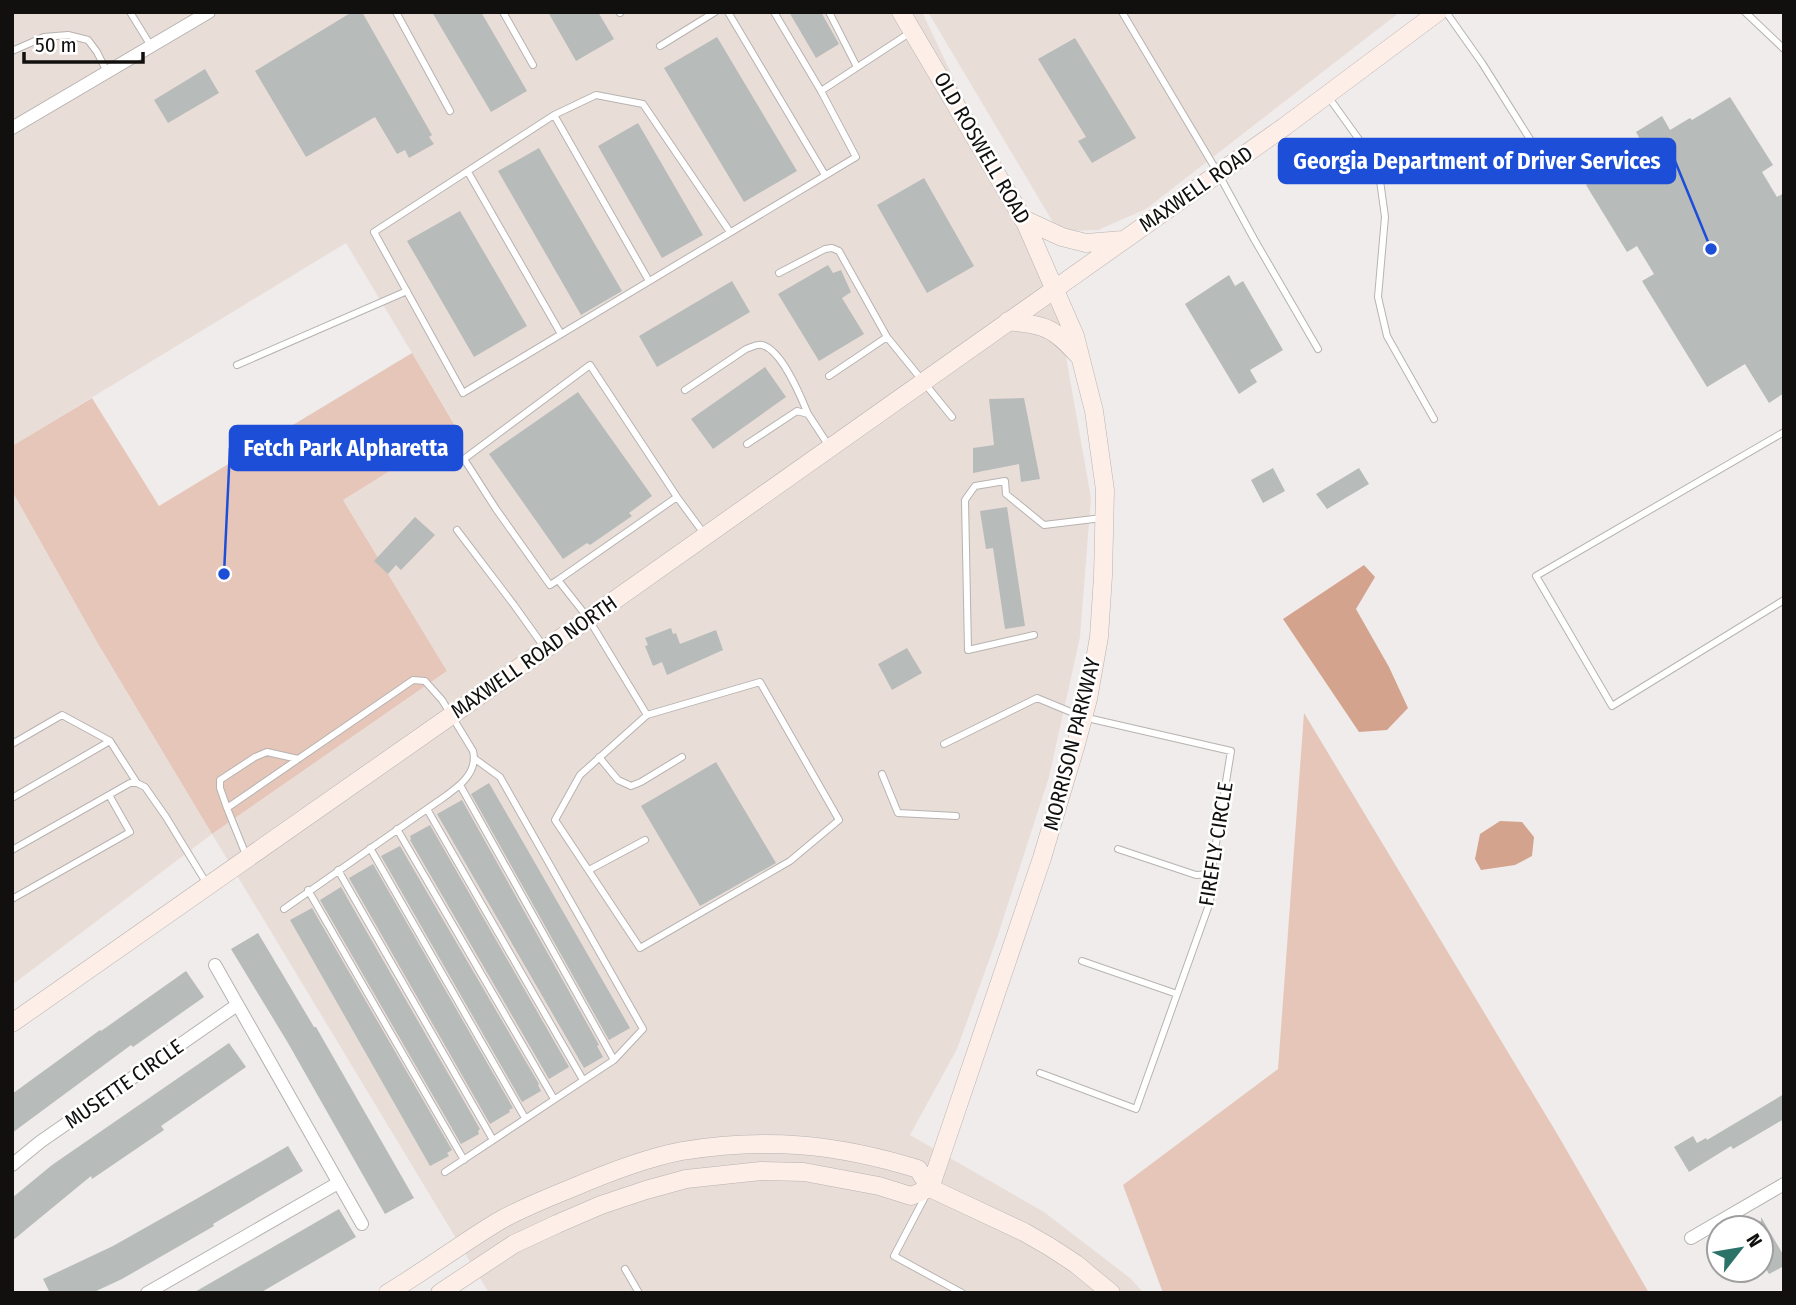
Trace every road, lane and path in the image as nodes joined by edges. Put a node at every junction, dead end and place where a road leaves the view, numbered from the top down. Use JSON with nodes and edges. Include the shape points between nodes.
{"nodes":[{"id":1,"x":130,"y":12,"type":"edge"},
{"id":2,"x":209,"y":12,"type":"edge"},
{"id":3,"x":396,"y":12,"type":"edge"},
{"id":4,"x":503,"y":12,"type":"edge"},
{"id":5,"x":715,"y":12,"type":"edge"},
{"id":6,"x":728,"y":12,"type":"edge"},
{"id":7,"x":774,"y":12,"type":"edge"},
{"id":8,"x":830,"y":12,"type":"edge"},
{"id":9,"x":901,"y":12,"type":"edge"},
{"id":10,"x":1122,"y":12,"type":"edge"},
{"id":11,"x":1438,"y":12,"type":"edge"},
{"id":12,"x":1446,"y":12,"type":"edge"},
{"id":13,"x":1745,"y":12,"type":"edge"},
{"id":14,"x":913,"y":31,"type":"junction"},
{"id":15,"x":151,"y":46,"type":"junction"},
{"id":16,"x":660,"y":46,"type":"dead end"},
{"id":17,"x":1784,"y":49,"type":"edge"},
{"id":18,"x":12,"y":51,"type":"edge"},
{"id":19,"x":533,"y":65,"type":"dead end"},
{"id":20,"x":857,"y":67,"type":"junction"},
{"id":21,"x":107,"y":72,"type":"junction"},
{"id":22,"x":821,"y":91,"type":"junction"},
{"id":23,"x":1327,"y":95,"type":"junction"},
{"id":24,"x":450,"y":111,"type":"dead end"},
{"id":25,"x":554,"y":115,"type":"junction"},
{"id":26,"x":12,"y":128,"type":"edge"},
{"id":27,"x":1545,"y":163,"type":"dead end"},
{"id":28,"x":467,"y":172,"type":"junction"},
{"id":29,"x":1218,"y":173,"type":"junction"},
{"id":30,"x":825,"y":175,"type":"junction"},
{"id":31,"x":1023,"y":219,"type":"junction"},
{"id":32,"x":730,"y":232,"type":"junction"},
{"id":33,"x":1123,"y":240,"type":"junction"},
{"id":34,"x":779,"y":273,"type":"dead end"},
{"id":35,"x":649,"y":281,"type":"junction"},
{"id":36,"x":1054,"y":289,"type":"junction"},
{"id":37,"x":407,"y":291,"type":"junction"},
{"id":38,"x":1008,"y":321,"type":"junction"},
{"id":39,"x":561,"y":334,"type":"junction"},
{"id":40,"x":887,"y":337,"type":"junction"},
{"id":41,"x":1318,"y":349,"type":"dead end"},
{"id":42,"x":1081,"y":359,"type":"junction"},
{"id":43,"x":237,"y":365,"type":"dead end"},
{"id":44,"x":829,"y":376,"type":"dead end"},
{"id":45,"x":923,"y":381,"type":"junction"},
{"id":46,"x":685,"y":390,"type":"dead end"},
{"id":47,"x":808,"y":414,"type":"junction"},
{"id":48,"x":953,"y":417,"type":"dead end"},
{"id":49,"x":1434,"y":419,"type":"dead end"},
{"id":50,"x":1784,"y":432,"type":"edge"},
{"id":51,"x":747,"y":444,"type":"dead end"},
{"id":52,"x":829,"y":447,"type":"junction"},
{"id":53,"x":677,"y":497,"type":"junction"},
{"id":54,"x":1104,"y":518,"type":"junction"},
{"id":55,"x":457,"y":530,"type":"dead end"},
{"id":56,"x":705,"y":535,"type":"junction"},
{"id":57,"x":558,"y":580,"type":"junction"},
{"id":58,"x":1784,"y":600,"type":"edge"},
{"id":59,"x":587,"y":618,"type":"junction"},
{"id":60,"x":1034,"y":635,"type":"dead end"},
{"id":61,"x":545,"y":648,"type":"junction"},
{"id":62,"x":452,"y":715,"type":"junction"},
{"id":63,"x":647,"y":715,"type":"junction"},
{"id":64,"x":1083,"y":717,"type":"junction"},
{"id":65,"x":110,"y":741,"type":"junction"},
{"id":66,"x":12,"y":744,"type":"edge"},
{"id":67,"x":944,"y":744,"type":"dead end"},
{"id":68,"x":599,"y":757,"type":"junction"},
{"id":69,"x":682,"y":757,"type":"dead end"},
{"id":70,"x":298,"y":759,"type":"junction"},
{"id":71,"x":475,"y":759,"type":"junction"},
{"id":72,"x":882,"y":774,"type":"dead end"},
{"id":73,"x":137,"y":783,"type":"junction"},
{"id":74,"x":460,"y":785,"type":"junction"},
{"id":75,"x":109,"y":795,"type":"junction"},
{"id":76,"x":12,"y":798,"type":"edge"},
{"id":77,"x":227,"y":808,"type":"junction"},
{"id":78,"x":426,"y":809,"type":"junction"},
{"id":79,"x":956,"y":816,"type":"dead end"},
{"id":80,"x":397,"y":830,"type":"junction"},
{"id":81,"x":645,"y":840,"type":"dead end"},
{"id":82,"x":370,"y":848,"type":"junction"},
{"id":83,"x":1118,"y":849,"type":"dead end"},
{"id":84,"x":12,"y":850,"type":"edge"},
{"id":85,"x":248,"y":858,"type":"junction"},
{"id":86,"x":338,"y":870,"type":"junction"},
{"id":87,"x":589,"y":870,"type":"junction"},
{"id":88,"x":1211,"y":874,"type":"junction"},
{"id":89,"x":208,"y":886,"type":"junction"},
{"id":90,"x":308,"y":890,"type":"junction"},
{"id":91,"x":12,"y":899,"type":"edge"},
{"id":92,"x":284,"y":909,"type":"dead end"},
{"id":93,"x":1082,"y":961,"type":"dead end"},
{"id":94,"x":215,"y":965,"type":"dead end"},
{"id":95,"x":1177,"y":994,"type":"junction"},
{"id":96,"x":237,"y":1005,"type":"junction"},
{"id":97,"x":12,"y":1023,"type":"edge"},
{"id":98,"x":614,"y":1060,"type":"junction"},
{"id":99,"x":1040,"y":1073,"type":"dead end"},
{"id":100,"x":583,"y":1080,"type":"junction"},
{"id":101,"x":554,"y":1099,"type":"junction"},
{"id":102,"x":525,"y":1118,"type":"junction"},
{"id":103,"x":494,"y":1140,"type":"junction"},
{"id":104,"x":464,"y":1160,"type":"junction"},
{"id":105,"x":12,"y":1165,"type":"edge"},
{"id":106,"x":445,"y":1172,"type":"dead end"},
{"id":107,"x":338,"y":1182,"type":"junction"},
{"id":108,"x":1784,"y":1184,"type":"edge"},
{"id":109,"x":930,"y":1188,"type":"junction"},
{"id":110,"x":362,"y":1224,"type":"dead end"},
{"id":111,"x":1691,"y":1238,"type":"dead end"},
{"id":112,"x":625,"y":1269,"type":"dead end"},
{"id":113,"x":147,"y":1293,"type":"edge"},
{"id":114,"x":388,"y":1293,"type":"edge"},
{"id":115,"x":440,"y":1293,"type":"edge"},
{"id":116,"x":639,"y":1293,"type":"edge"},
{"id":117,"x":962,"y":1293,"type":"edge"},
{"id":118,"x":1111,"y":1293,"type":"edge"}],
"edges":[{"from":1,"to":15,"type":"lane"},
{"from":2,"to":15,"type":"street"},
{"from":3,"to":24,"type":"lane"},
{"from":4,"to":19,"type":"lane"},
{"from":5,"to":16,"type":"lane"},
{"from":6,"to":30,"type":"lane"},
{"from":7,"to":22,"type":"lane"},
{"from":8,"to":20,"type":"lane"},
{"from":9,"to":14,"type":"street","name":"OLD ROSWELL ROAD"},
{"from":10,"to":29,"type":"lane"},
{"from":11,"to":23,"type":"street","name":"MAXWELL ROAD"},
{"from":12,"to":27,"type":"lane"},
{"from":13,"to":17,"type":"lane"},
{"from":14,"to":20,"type":"lane"},
{"from":14,"to":31,"type":"street","name":"OLD ROSWELL ROAD"},
{"from":15,"to":21,"type":"street"},
{"from":18,"to":21,"type":"lane","via":[[44,37],[68,34],[88,40]]},
{"from":20,"to":22,"type":"lane"},
{"from":21,"to":26,"type":"street"},
{"from":22,"to":30,"type":"lane","via":[[856,157]]},
{"from":23,"to":29,"type":"street","name":"MAXWELL ROAD"},
{"from":23,"to":49,"type":"lane","via":[[1378,166],[1385,216],[1378,297],[1387,336]]},
{"from":25,"to":28,"type":"lane"},
{"from":25,"to":32,"type":"lane","via":[[596,94],[643,104]]},
{"from":25,"to":35,"type":"lane"},
{"from":28,"to":37,"type":"lane","via":[[374,232]]},
{"from":28,"to":39,"type":"lane"},
{"from":29,"to":33,"type":"street","name":"MAXWELL ROAD"},
{"from":29,"to":41,"type":"lane"},
{"from":30,"to":32,"type":"lane"},
{"from":31,"to":33,"type":"street","via":[[1086,243]]},
{"from":31,"to":36,"type":"street","name":"OLD ROSWELL ROAD"},
{"from":32,"to":35,"type":"lane"},
{"from":33,"to":36,"type":"street","name":"MAXWELL ROAD"},
{"from":34,"to":40,"type":"lane","via":[[825,249],[839,251]]},
{"from":35,"to":39,"type":"lane"},
{"from":36,"to":38,"type":"street","name":"MAXWELL ROAD NORTH"},
{"from":36,"to":42,"type":"street","name":"MORRISON PARKWAY"},
{"from":37,"to":39,"type":"lane","via":[[463,393]]},
{"from":37,"to":43,"type":"lane"},
{"from":38,"to":42,"type":"street","via":[[1039,324],[1058,334]]},
{"from":38,"to":45,"type":"street","name":"MAXWELL ROAD NORTH"},
{"from":40,"to":44,"type":"lane"},
{"from":40,"to":45,"type":"lane"},
{"from":42,"to":54,"type":"street","name":"MORRISON PARKWAY","via":[[1094,411]]},
{"from":45,"to":48,"type":"lane"},
{"from":45,"to":52,"type":"street","name":"MAXWELL ROAD NORTH"},
{"from":46,"to":47,"type":"lane","via":[[746,349],[764,346],[772,350],[796,385]]},
{"from":47,"to":51,"type":"lane","via":[[797,411]]},
{"from":47,"to":52,"type":"lane"},
{"from":50,"to":58,"type":"lane","via":[[1536,576],[1612,706]]},
{"from":52,"to":56,"type":"street","name":"MAXWELL ROAD NORTH"},
{"from":53,"to":56,"type":"lane"},
{"from":53,"to":57,"type":"lane"},
{"from":53,"to":57,"type":"lane","via":[[590,365],[464,459],[550,585]]},
{"from":54,"to":60,"type":"lane","via":[[1044,525],[1006,494],[1005,481],[975,486],[965,500],[968,650]]},
{"from":54,"to":64,"type":"street","name":"MORRISON PARKWAY","via":[[1099,636]]},
{"from":55,"to":61,"type":"lane"},
{"from":56,"to":59,"type":"street","name":"MAXWELL ROAD NORTH"},
{"from":57,"to":59,"type":"lane"},
{"from":59,"to":61,"type":"street","name":"MAXWELL ROAD NORTH"},
{"from":59,"to":63,"type":"lane"},
{"from":61,"to":62,"type":"street","name":"MAXWELL ROAD NORTH"},
{"from":62,"to":70,"type":"lane","via":[[425,681],[413,680]]},
{"from":62,"to":71,"type":"lane"},
{"from":62,"to":85,"type":"street","name":"MAXWELL ROAD NORTH"},
{"from":63,"to":68,"type":"lane"},
{"from":63,"to":87,"type":"lane","via":[[760,682],[839,820],[790,861],[640,948]]},
{"from":64,"to":67,"type":"lane","name":"FIREFLY CIRCLE","via":[[1037,698]]},
{"from":64,"to":88,"type":"lane","name":"FIREFLY CIRCLE","via":[[1231,751]]},
{"from":64,"to":109,"type":"street","name":"MORRISON PARKWAY","via":[[1042,858]]},
{"from":65,"to":66,"type":"lane","via":[[62,715]]},
{"from":65,"to":73,"type":"lane"},
{"from":65,"to":76,"type":"lane"},
{"from":68,"to":69,"type":"lane","via":[[618,780],[631,786]]},
{"from":68,"to":87,"type":"lane","via":[[580,775],[555,820]]},
{"from":70,"to":77,"type":"lane"},
{"from":70,"to":77,"type":"lane","via":[[267,752],[220,780]]},
{"from":71,"to":74,"type":"lane"},
{"from":71,"to":98,"type":"lane","via":[[500,777],[643,1030]]},
{"from":72,"to":79,"type":"lane","via":[[898,813]]},
{"from":73,"to":75,"type":"lane"},
{"from":73,"to":89,"type":"lane","via":[[166,817]]},
{"from":74,"to":78,"type":"lane"},
{"from":74,"to":98,"type":"lane"},
{"from":75,"to":84,"type":"lane"},
{"from":75,"to":91,"type":"lane","via":[[130,832]]},
{"from":77,"to":85,"type":"lane"},
{"from":78,"to":80,"type":"lane"},
{"from":78,"to":100,"type":"lane"},
{"from":80,"to":82,"type":"lane"},
{"from":80,"to":101,"type":"lane"},
{"from":81,"to":87,"type":"lane"},
{"from":82,"to":86,"type":"lane"},
{"from":82,"to":102,"type":"lane"},
{"from":83,"to":88,"type":"lane","via":[[1196,875]]},
{"from":85,"to":89,"type":"street","name":"MAXWELL ROAD NORTH"},
{"from":86,"to":90,"type":"lane"},
{"from":86,"to":103,"type":"lane"},
{"from":88,"to":95,"type":"lane","name":"FIREFLY CIRCLE","via":[[1210,902]]},
{"from":89,"to":97,"type":"street","name":"MAXWELL ROAD NORTH"},
{"from":90,"to":92,"type":"lane"},
{"from":90,"to":104,"type":"lane"},
{"from":93,"to":95,"type":"lane"},
{"from":94,"to":96,"type":"street"},
{"from":95,"to":99,"type":"lane","name":"FIREFLY CIRCLE","via":[[1136,1109]]},
{"from":96,"to":105,"type":"street","name":"MUSETTE CIRCLE"},
{"from":96,"to":107,"type":"street"},
{"from":98,"to":100,"type":"lane"},
{"from":100,"to":101,"type":"lane"},
{"from":101,"to":102,"type":"lane"},
{"from":102,"to":103,"type":"lane"},
{"from":103,"to":104,"type":"lane"},
{"from":104,"to":106,"type":"lane"},
{"from":107,"to":110,"type":"street"},
{"from":107,"to":113,"type":"street"},
{"from":108,"to":111,"type":"street"},
{"from":109,"to":114,"type":"street","via":[[918,1169],[807,1145],[761,1143],[680,1152],[592,1180],[501,1220]]},
{"from":109,"to":115,"type":"street","via":[[911,1196],[804,1172],[761,1171],[686,1179],[557,1224],[514,1244]]},
{"from":109,"to":117,"type":"lane","via":[[894,1256]]},
{"from":109,"to":118,"type":"street","via":[[1050,1247]]},
{"from":112,"to":116,"type":"lane"}]}
